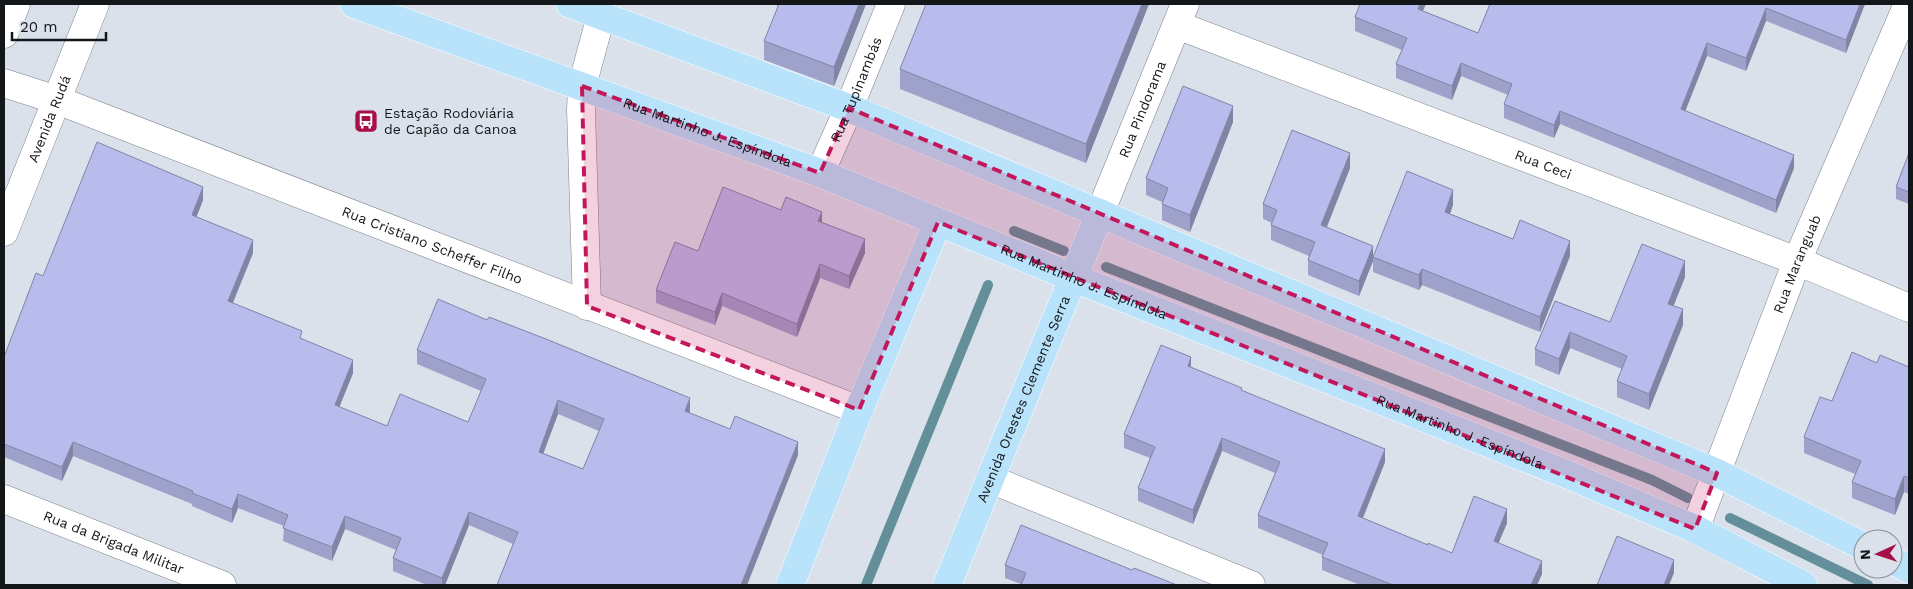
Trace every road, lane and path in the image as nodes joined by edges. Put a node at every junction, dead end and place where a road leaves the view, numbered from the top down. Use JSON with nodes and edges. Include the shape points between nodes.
{"nodes":[{"id":1,"x":16,"y":4,"type":"edge"},
{"id":2,"x":95,"y":4,"type":"edge"},
{"id":3,"x":354,"y":4,"type":"edge"},
{"id":4,"x":570,"y":4,"type":"edge"},
{"id":5,"x":891,"y":4,"type":"edge"},
{"id":6,"x":1908,"y":4,"type":"edge"},
{"id":7,"x":1181,"y":15,"type":"edge"},
{"id":8,"x":601,"y":16,"type":"junction"},
{"id":9,"x":4,"y":34,"type":"edge"},
{"id":10,"x":4,"y":82,"type":"edge"},
{"id":11,"x":582,"y":86,"type":"junction"},
{"id":12,"x":56,"y":100,"type":"junction"},
{"id":13,"x":849,"y":108,"type":"junction"},
{"id":14,"x":820,"y":173,"type":"junction"},
{"id":15,"x":1100,"y":214,"type":"junction"},
{"id":16,"x":938,"y":222,"type":"junction"},
{"id":17,"x":4,"y":232,"type":"edge"},
{"id":18,"x":1797,"y":261,"type":"junction"},
{"id":19,"x":1074,"y":278,"type":"junction"},
{"id":20,"x":587,"y":306,"type":"junction"},
{"id":21,"x":1909,"y":308,"type":"edge"},
{"id":22,"x":859,"y":410,"type":"junction"},
{"id":23,"x":1717,"y":473,"type":"junction"},
{"id":24,"x":990,"y":479,"type":"junction"},
{"id":25,"x":4,"y":499,"type":"edge"},
{"id":26,"x":1695,"y":529,"type":"junction"},
{"id":27,"x":1853,"y":541,"type":"edge"},
{"id":28,"x":222,"y":585,"type":"edge"},
{"id":29,"x":790,"y":585,"type":"edge"},
{"id":30,"x":947,"y":585,"type":"edge"},
{"id":31,"x":1251,"y":585,"type":"edge"},
{"id":32,"x":1803,"y":585,"type":"edge"}],
"edges":[{"from":1,"to":9,"type":"street"},
{"from":2,"to":12,"type":"street","name":"Avenida Rudá"},
{"from":3,"to":11,"type":"main road","name":"Rua Martinho J. Espíndola"},
{"from":4,"to":8,"type":"main road"},
{"from":5,"to":13,"type":"street","name":"Rua Tupinambás"},
{"from":6,"to":18,"type":"street","name":"Rua Maranguab"},
{"from":7,"to":15,"type":"street","name":"Rua Pindorama"},
{"from":7,"to":18,"type":"street","name":"Rua Ceci"},
{"from":8,"to":11,"type":"street"},
{"from":8,"to":13,"type":"main road"},
{"from":10,"to":12,"type":"street","name":"Rua Cristiano Scheffer Filho"},
{"from":11,"to":14,"type":"main road","name":"Rua Martinho J. Espíndola"},
{"from":11,"to":20,"type":"street"},
{"from":12,"to":17,"type":"street","name":"Avenida Rudá"},
{"from":12,"to":20,"type":"street","name":"Rua Cristiano Scheffer Filho"},
{"from":13,"to":14,"type":"street","name":"Rua Tupinambás"},
{"from":13,"to":15,"type":"main road"},
{"from":14,"to":16,"type":"main road","name":"Rua Martinho J. Espíndola"},
{"from":15,"to":19,"type":"main road","name":"Avenida Orestes Clemente Serra"},
{"from":15,"to":23,"type":"main road"},
{"from":16,"to":19,"type":"main road","name":"Rua Martinho J. Espíndola"},
{"from":16,"to":22,"type":"main road"},
{"from":18,"to":21,"type":"street","name":"Rua Ceci"},
{"from":18,"to":23,"type":"street","name":"Rua Maranguab"},
{"from":19,"to":24,"type":"main road","name":"Avenida Orestes Clemente Serra"},
{"from":19,"to":26,"type":"main road","name":"Rua Martinho J. Espíndola","via":[[1562,472]]},
{"from":20,"to":22,"type":"street","name":"Rua Cristiano Scheffer Filho"},
{"from":22,"to":29,"type":"main road"},
{"from":23,"to":26,"type":"street","name":"Rua Maranguab"},
{"from":23,"to":27,"type":"main road"},
{"from":24,"to":30,"type":"main road","name":"Avenida Orestes Clemente Serra"},
{"from":24,"to":31,"type":"street"},
{"from":25,"to":28,"type":"street","name":"Rua da Brigada Militar"},
{"from":26,"to":32,"type":"main road","name":"Rua Martinho J. Espíndola"}]}
